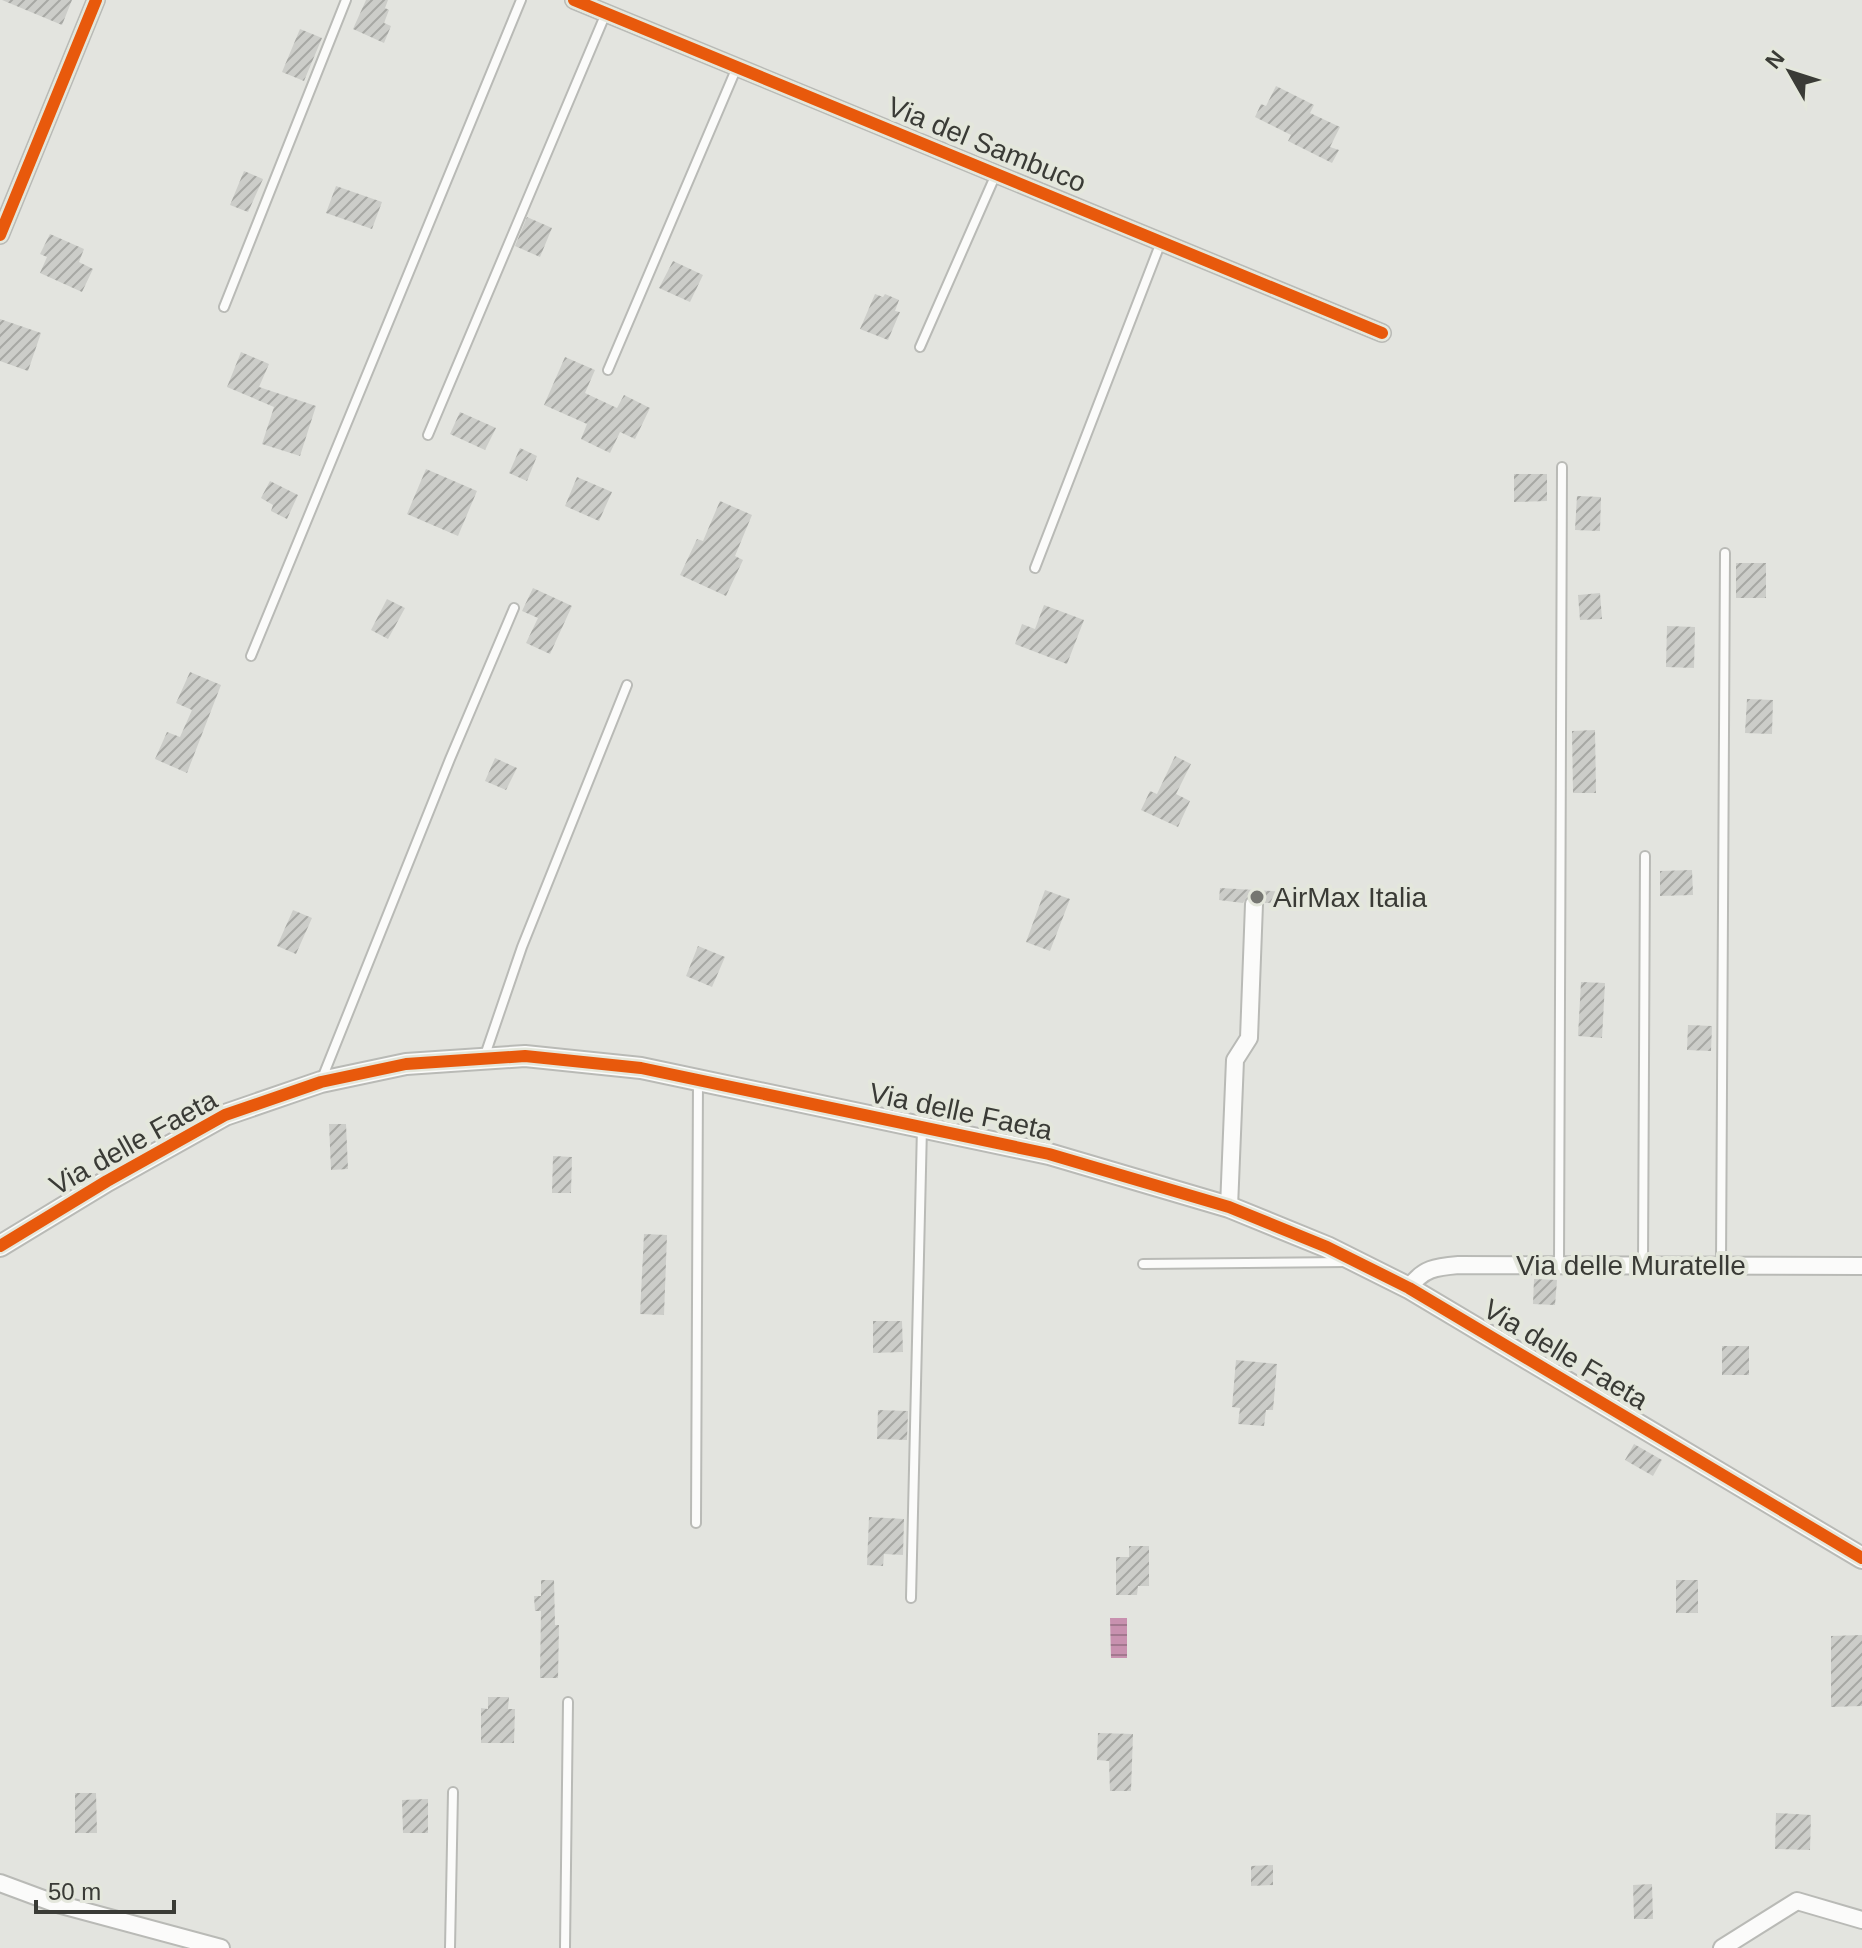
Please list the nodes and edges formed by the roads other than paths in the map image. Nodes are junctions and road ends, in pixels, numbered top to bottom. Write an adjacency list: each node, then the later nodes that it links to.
1 (96, 0): 8 (street)
2 (346, 0): 10 (lane)
3 (521, 0): 19 (lane)
4 (574, 0): 5 (street, Via del Sambuco)
5 (606, 13): 6 (street, Via del Sambuco); 14 (lane)
6 (737, 67): 7 (street, Via del Sambuco); 13 (lane)
7 (996, 174): 9 (street, Via del Sambuco); 12 (lane)
8 (0, 235)
9 (1161, 242): 11 (street, Via del Sambuco); 17 (lane)
10 (224, 307)
11 (1382, 333)
12 (920, 347)
13 (608, 370)
14 (428, 435)
15 (1562, 467): 33 (lane)
16 (1725, 553): 32 (lane)
17 (1035, 568)
18 (514, 608): 25 (lane)
19 (251, 656)
20 (627, 685): 23 (lane)
21 (1645, 856): 31 (lane)
22 (1254, 904): 27 (street)
23 (483, 1059): 24 (street, Via delle Faeta); 25 (street, Via delle Faeta)
24 (698, 1080): 26 (street, Via delle Faeta); 36 (lane)
25 (321, 1082): 28 (street, Via delle Faeta)
26 (922, 1127): 27 (street, Via delle Faeta); 38 (lane)
27 (1229, 1207): 29 (street, Via delle Faeta)
28 (0, 1246)
29 (1358, 1262): 30 (lane); 35 (street, Via delle Faeta)
30 (1143, 1264)
31 (1643, 1264): 32 (street, Via delle Muratelle); 33 (street, Via delle Muratelle)
32 (1721, 1265): 34 (street, Via delle Muratelle)
33 (1559, 1266): 35 (street, Via delle Muratelle)
34 (1862, 1266)
35 (1409, 1288): 37 (street, Via delle Faeta)
36 (696, 1523)
37 (1862, 1558)
38 (911, 1598)
39 (568, 1702): 45 (lane)
40 (453, 1792): 44 (lane)
41 (0, 1883): 43 (street)
42 (1862, 1920): 46 (street)
43 (221, 1948)
44 (450, 1948)
45 (565, 1948)
46 (1722, 1948)

